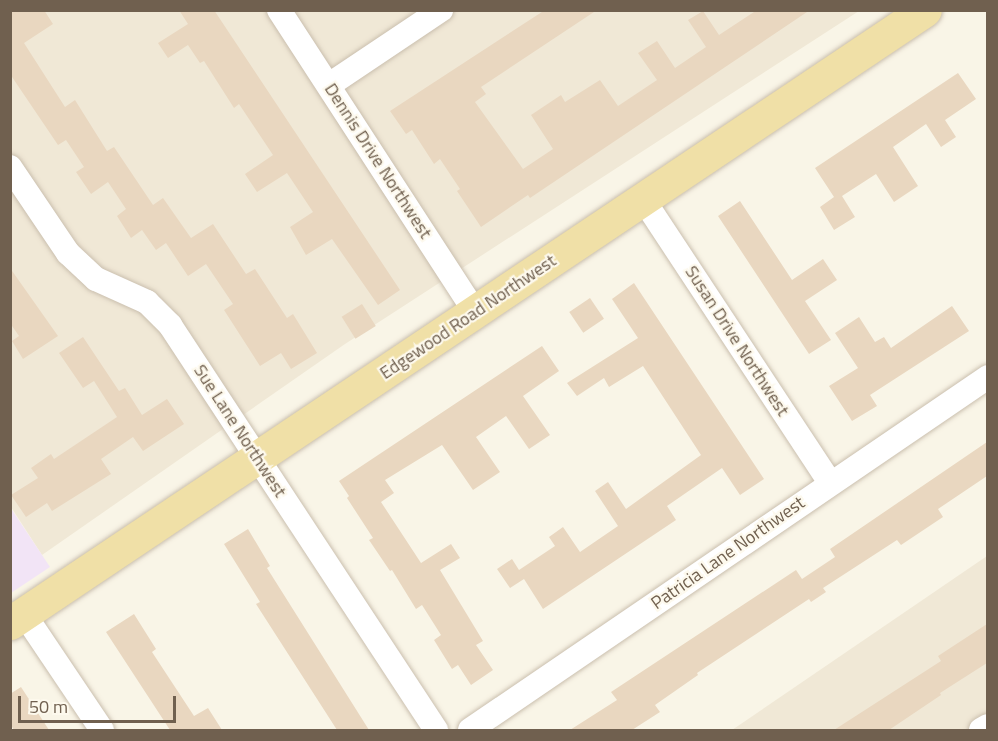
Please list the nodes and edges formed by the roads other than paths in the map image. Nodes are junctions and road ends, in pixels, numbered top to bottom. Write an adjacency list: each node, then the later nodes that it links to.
1 (279, 10): 4 (street, Dennis Drive Northwest)
2 (441, 10): 4 (street)
3 (925, 10): 6 (main road, Edgewood Road Northwest)
4 (329, 86): 7 (street, Dennis Drive Northwest)
5 (10, 167): 9 (street, Sue Lane Northwest)
6 (644, 199): 7 (main road, Edgewood Road Northwest); 10 (street, Susan Drive Northwest)
7 (476, 312): 9 (main road, Edgewood Road Northwest)
8 (987, 377): 10 (street, Patricia Lane Northwest)
9 (257, 458): 11 (main road, Edgewood Road Northwest); 14 (street, Sue Lane Northwest)
10 (830, 483): 15 (street, Patricia Lane Northwest)
11 (17, 618): 13 (street)
12 (987, 726): 16 (street)
13 (102, 730)
14 (436, 730)
15 (470, 730)
16 (981, 730)

